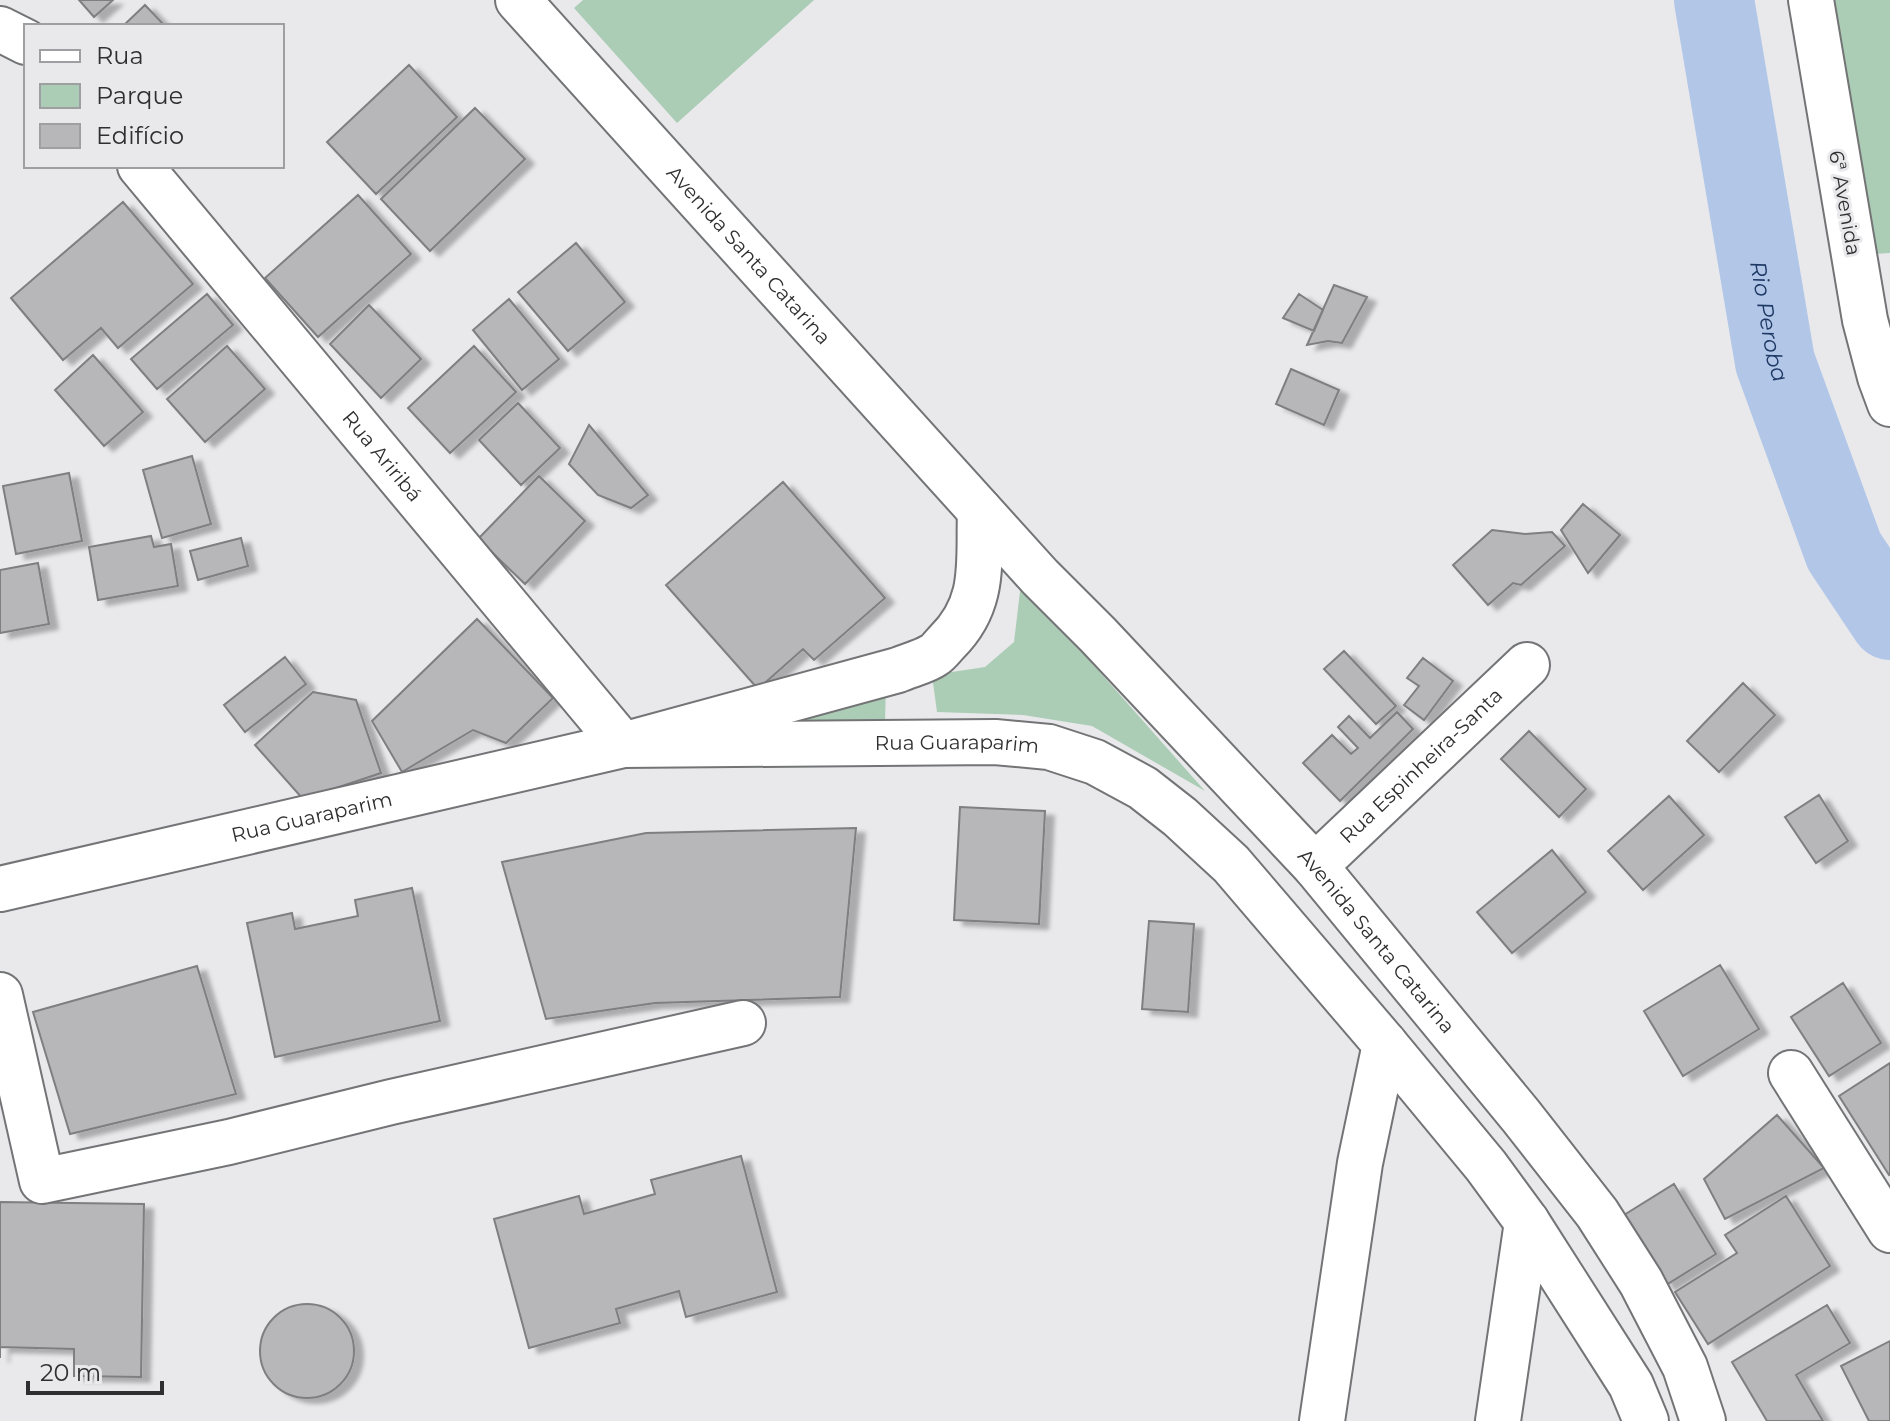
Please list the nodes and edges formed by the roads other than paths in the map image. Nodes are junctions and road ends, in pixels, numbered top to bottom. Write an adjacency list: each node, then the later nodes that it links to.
1 (518, 0): 8 (main road, Avenida Santa Catarina)
2 (1811, 0): 6 (main road, 6ª Avenida)
3 (0, 29): 4 (main road)
4 (24, 41)
5 (142, 168): 10 (main road, Rua Ariribá)
6 (1873, 264): 7 (main road, 6ª Avenida)
7 (1890, 404)
8 (980, 511): 10 (main road, Rua Guaraparim); 11 (main road, Avenida Santa Catarina)
9 (1527, 665): 11 (main road, Rua Espinheira-Santa)
10 (623, 745): 12 (main road, Rua Guaraparim); 15 (main road, Rua Guaraparim)
11 (1315, 866): 22 (main road, Avenida Santa Catarina)
12 (0, 889)
13 (0, 995): 14 (main road)
14 (743, 1023)
15 (1385, 1044): 17 (main road); 19 (main road)
16 (1791, 1073): 18 (main road)
17 (1527, 1222): 20 (main road); 21 (main road)
18 (1890, 1230)
19 (1322, 1421)
20 (1498, 1421)
21 (1646, 1421)
22 (1703, 1421)

